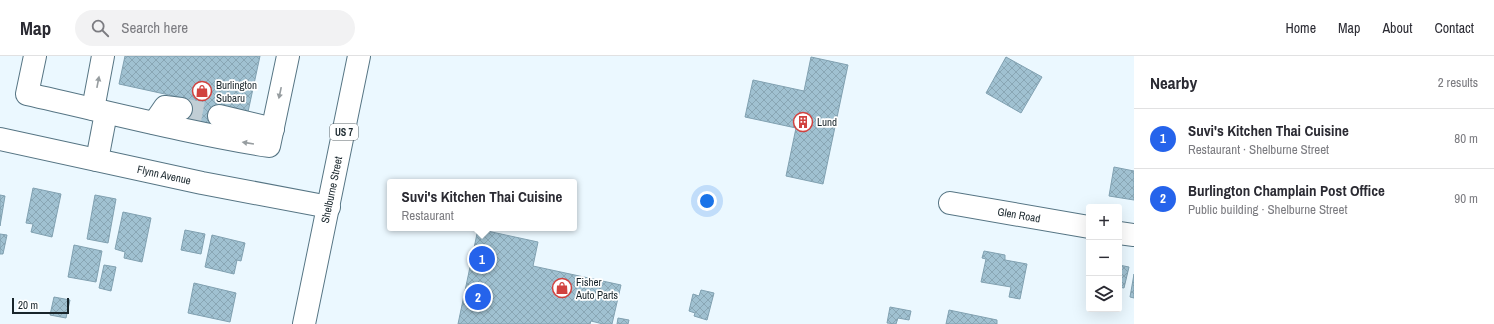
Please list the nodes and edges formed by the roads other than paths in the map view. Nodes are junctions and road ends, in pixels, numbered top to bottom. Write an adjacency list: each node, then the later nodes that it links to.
1 (35, 56): 6 (street)
2 (104, 56): 6 (street, one-way to 2)
3 (288, 56): 9 (street, one-way to 9)
4 (359, 56): 13 (street, Shelburne Street / US 7)
5 (181, 109): 8 (street)
6 (100, 111): 8 (street); 11 (street)
7 (219, 116): 9 (street)
8 (154, 123): 9 (street, one-way to 8)
9 (273, 129)
10 (0, 139): 11 (street, Flynn Avenue)
11 (97, 160): 13 (street, Flynn Avenue)
12 (950, 203): 14 (street, Glen Road)
13 (329, 207): 17 (street, Shelburne Street / US 7)
14 (1086, 227)
15 (1122, 234): 16 (street)
16 (1134, 236)
17 (304, 324)

